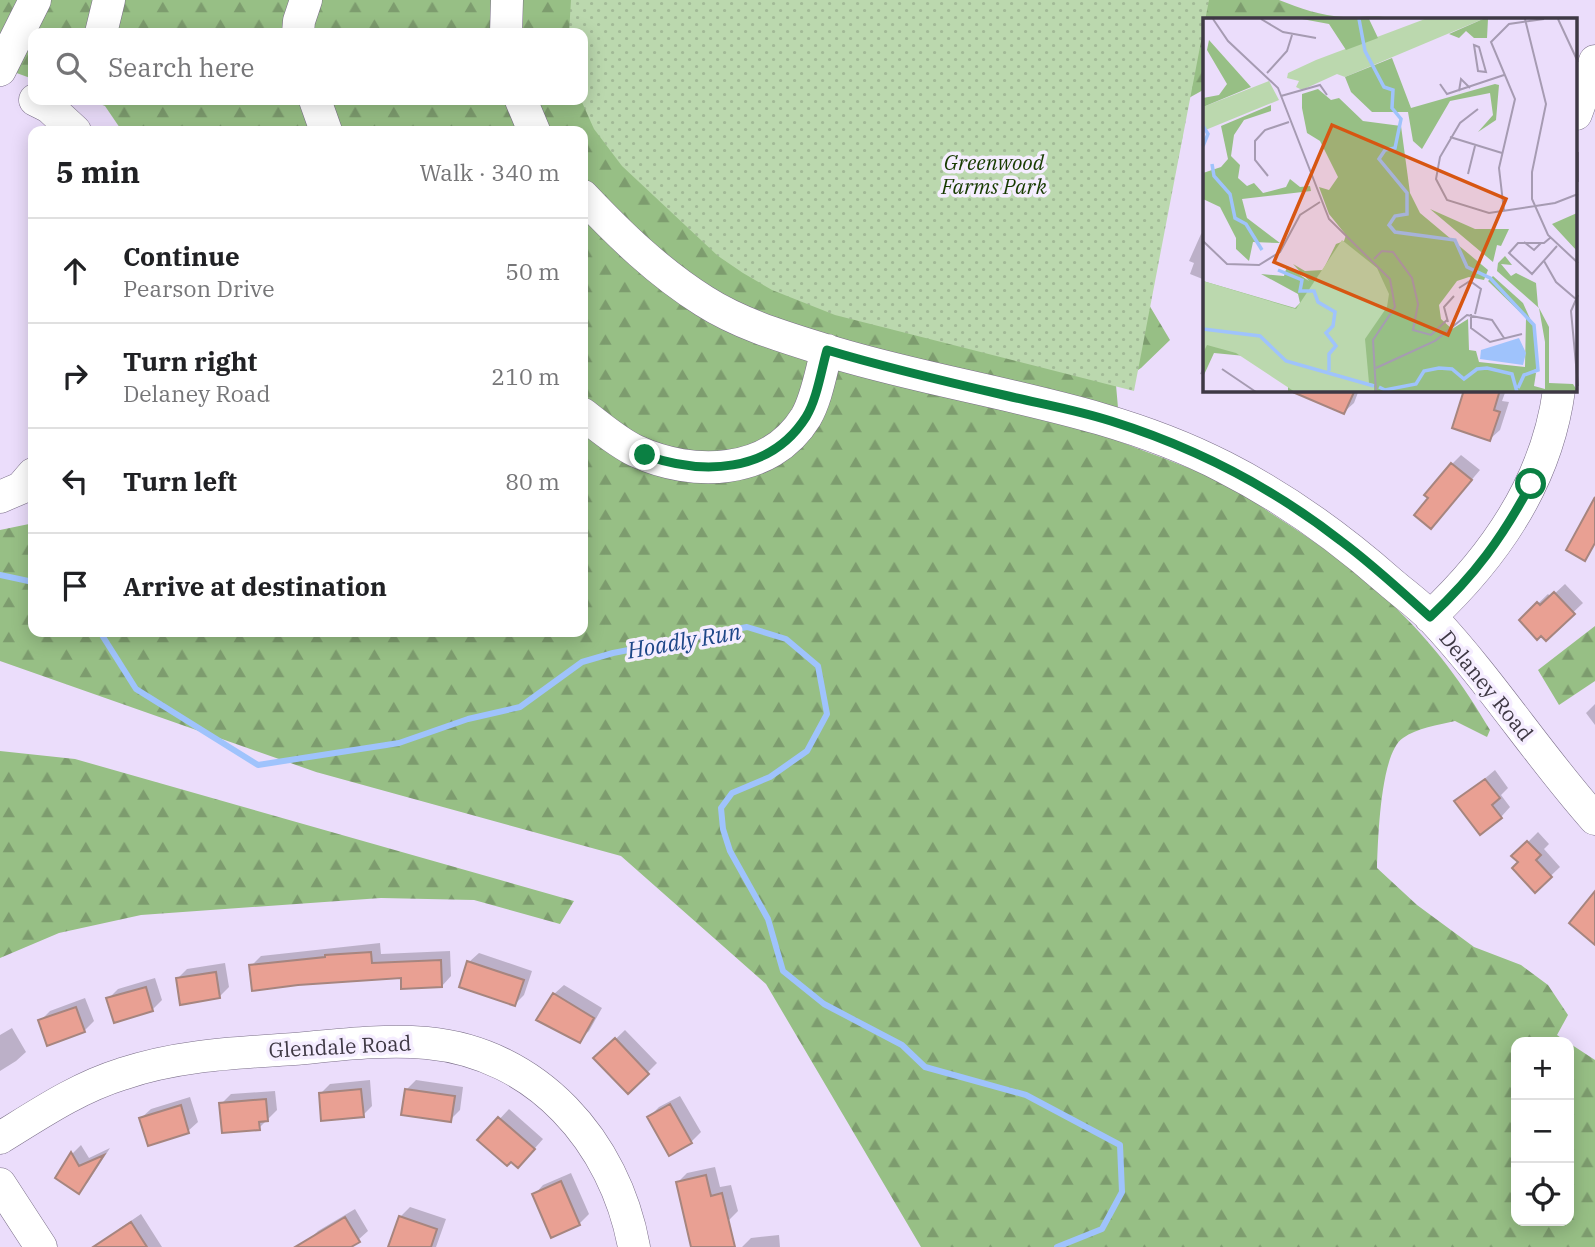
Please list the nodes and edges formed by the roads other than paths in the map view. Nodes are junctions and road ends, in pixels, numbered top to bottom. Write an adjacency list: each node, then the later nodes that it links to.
1 (35, 0): 9 (street)
2 (109, 0): 5 (street)
3 (306, 0): 6 (street)
4 (507, 0): 7 (street)
5 (102, 28)
6 (298, 28)
7 (506, 28)
8 (1595, 61): 15 (street)
9 (0, 70)
10 (0, 82): 11 (street)
11 (28, 96)
12 (47, 105): 16 (street)
13 (318, 105): 17 (street)
14 (523, 105): 18 (street)
15 (1578, 108)
16 (73, 117)
17 (324, 126)
18 (532, 126)
19 (588, 202): 20 (street, Delaney Road)
20 (827, 350): 22 (street); 25 (street, Delaney Road)
21 (1558, 392): 25 (street)
22 (588, 418)
23 (28, 480): 24 (street)
24 (0, 497)
25 (1430, 617): 26 (street, Delaney Road)
26 (1595, 819)
27 (0, 1138): 30 (street, Glendale Road)
28 (0, 1184): 29 (street)
29 (41, 1247)
30 (634, 1247)

